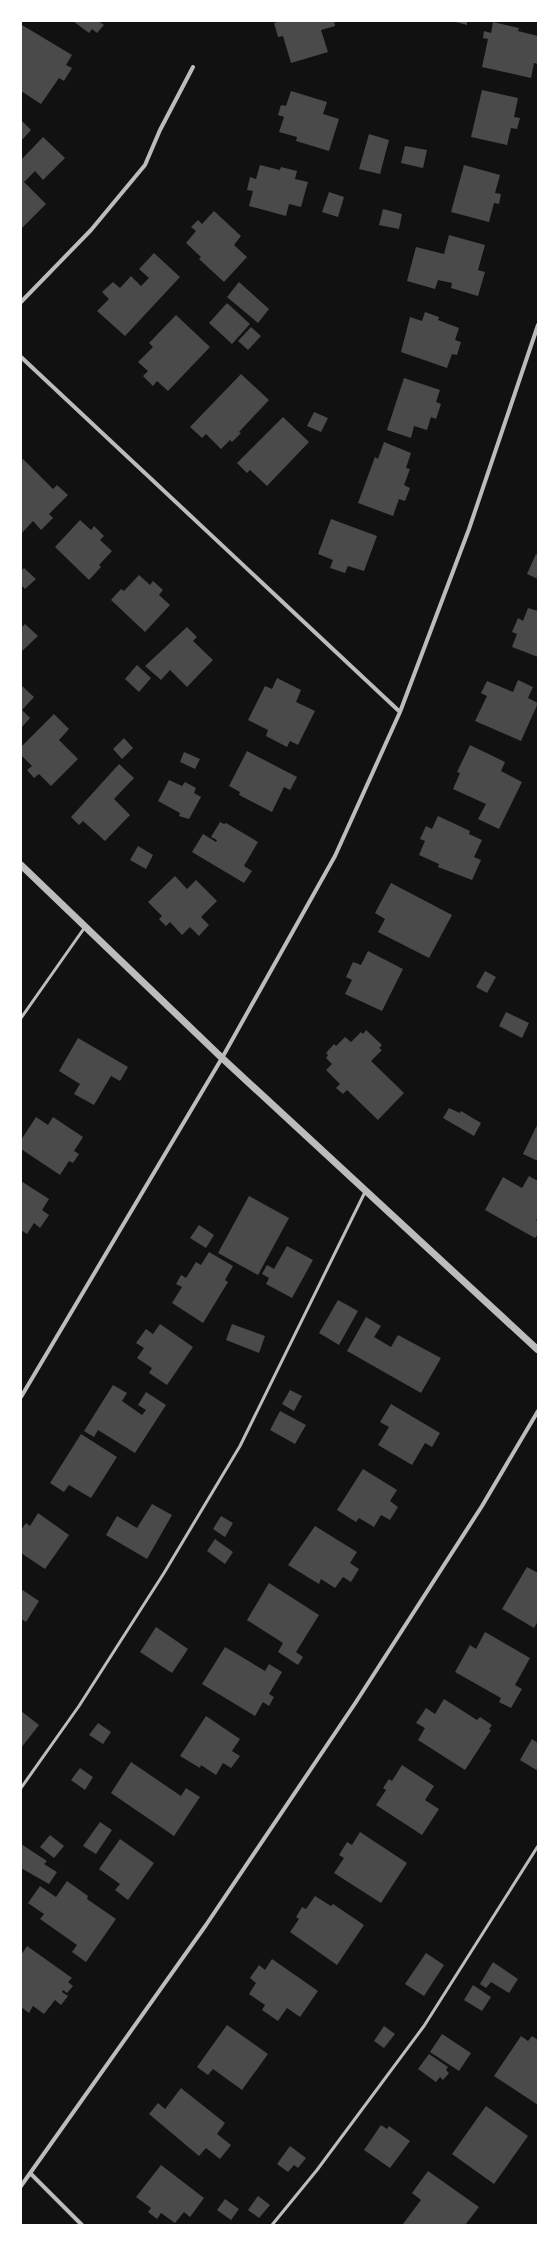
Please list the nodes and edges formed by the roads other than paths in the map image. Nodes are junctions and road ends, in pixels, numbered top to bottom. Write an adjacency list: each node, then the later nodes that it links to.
1 (193, 67): 2 (street)
2 (21, 302)
3 (538, 325): 5 (street)
4 (21, 357): 5 (street)
5 (400, 712): 9 (street)
6 (21, 865): 7 (street)
7 (86, 926): 8 (lane); 9 (street)
8 (21, 1018)
9 (222, 1058): 10 (street); 12 (street)
10 (366, 1190): 11 (street); 14 (lane)
11 (538, 1350)
12 (21, 1397)
13 (538, 1410): 16 (street)
14 (21, 1788)
15 (538, 1846): 19 (lane)
16 (31, 2174): 17 (street); 18 (street)
17 (21, 2186)
18 (82, 2225)
19 (272, 2225)

